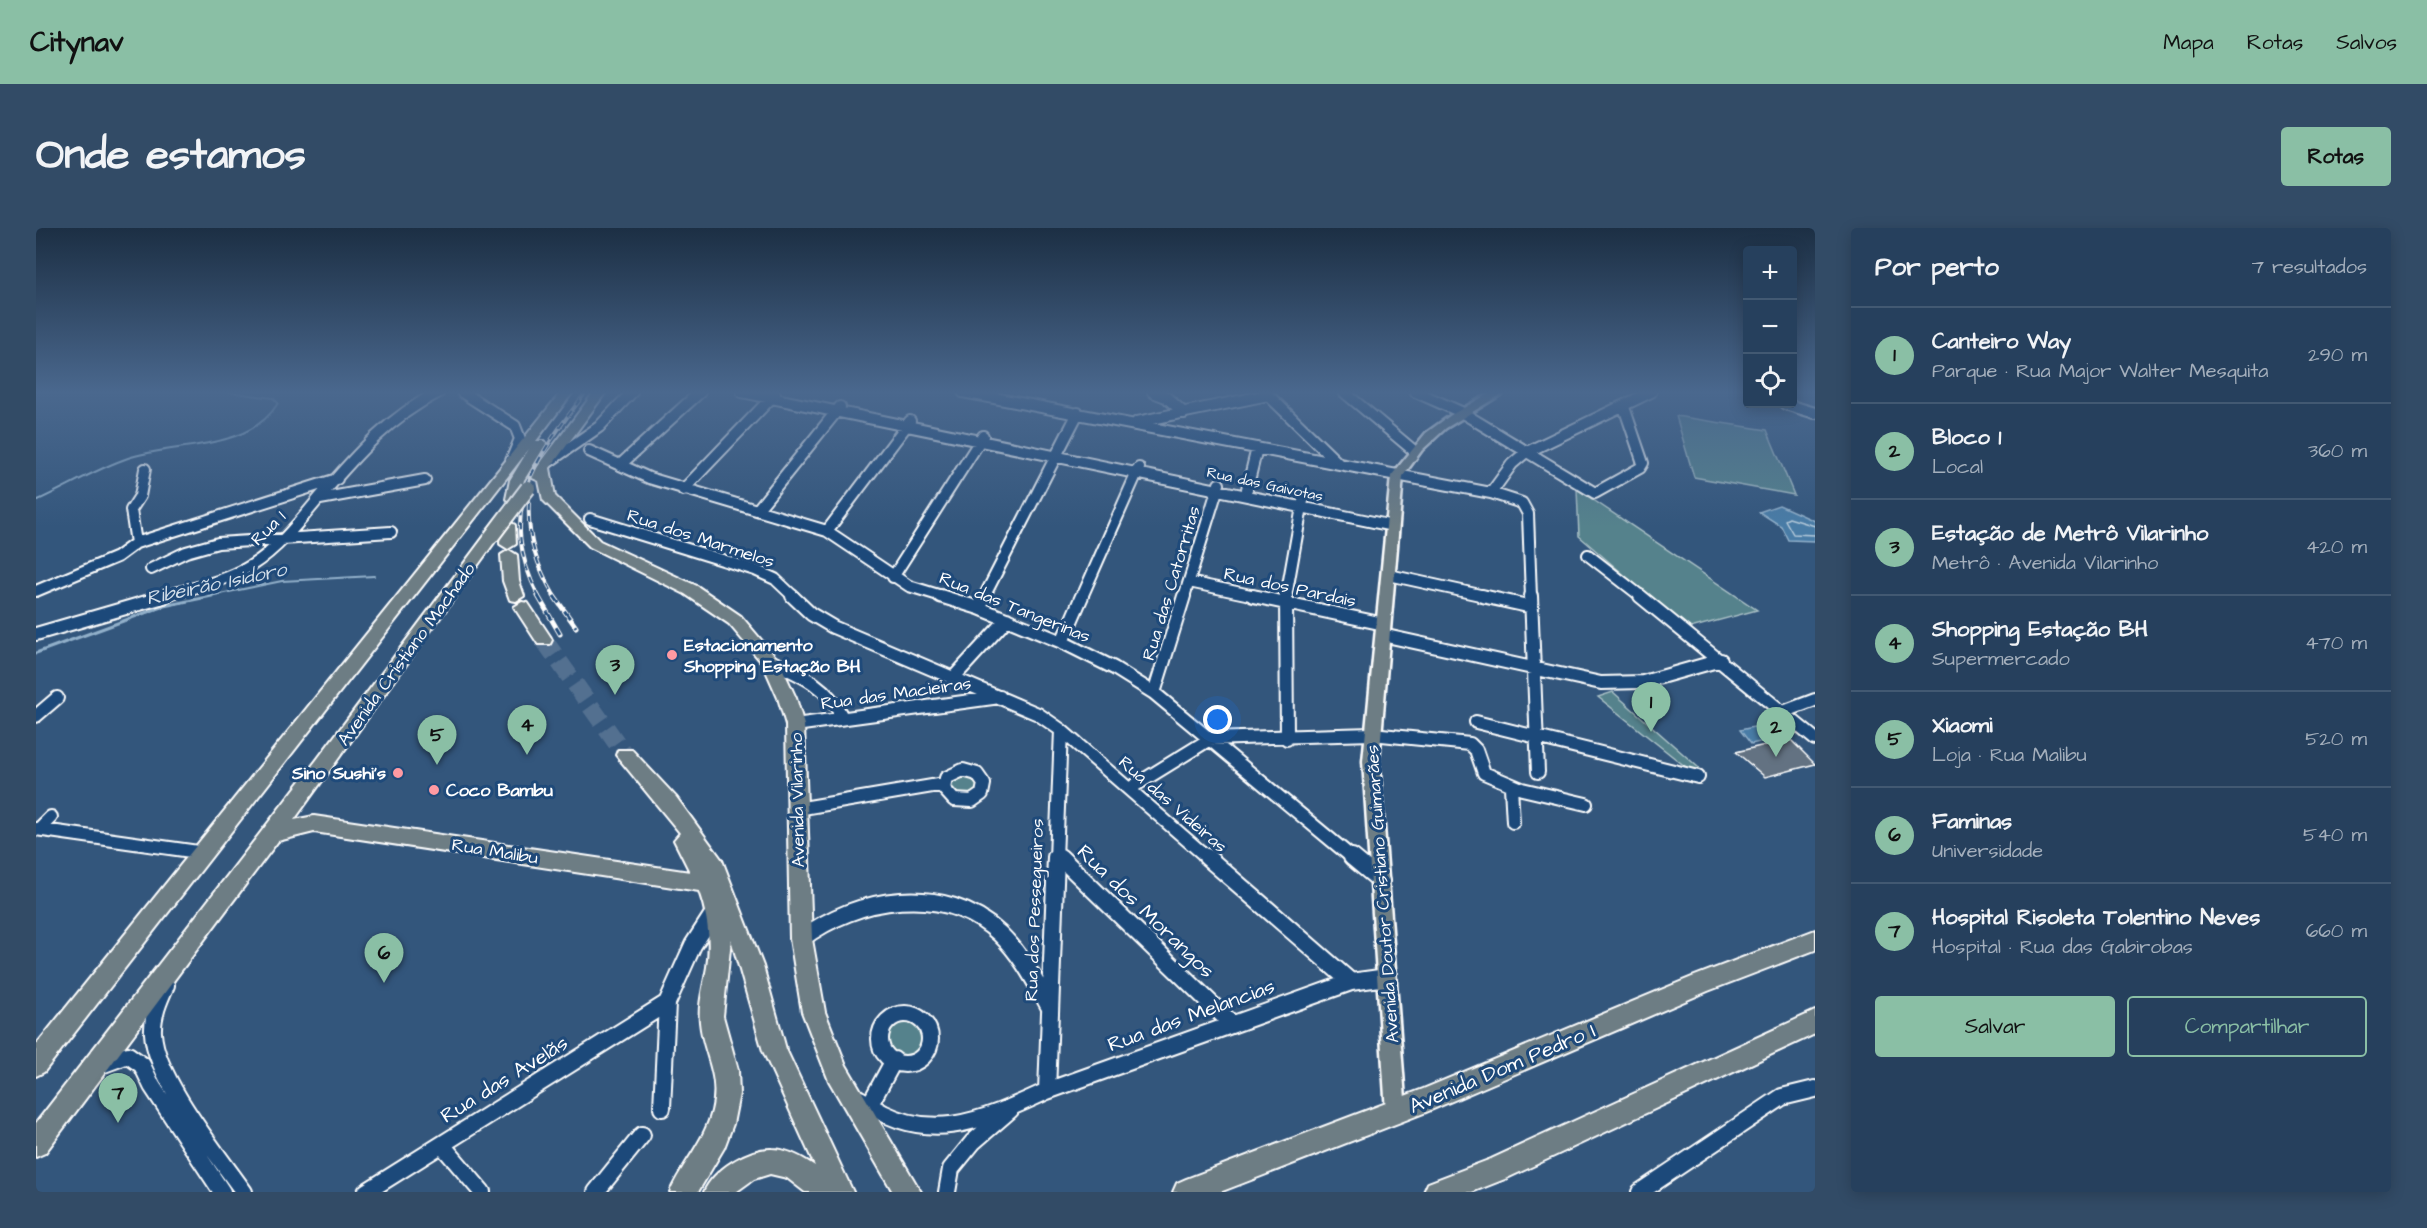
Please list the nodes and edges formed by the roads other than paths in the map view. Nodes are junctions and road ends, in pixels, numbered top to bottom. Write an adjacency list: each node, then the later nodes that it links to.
1 (374, 437): 33 (street, Rua 1)
2 (519, 437): 26 (street)
3 (531, 437): 26 (highway, Avenida Cristiano Machado)
4 (544, 437): 40 (highway)
5 (567, 437): 27 (highway, Avenida Cristiano Machado)
6 (585, 437): 27 (street)
7 (651, 437): 28 (street)
8 (732, 437): 37 (street)
9 (816, 437): 42 (street)
10 (898, 437): 46 (street)
11 (976, 437): 20 (street, Rua das Gaivotas)
12 (1066, 437): 25 (street)
13 (1200, 437): 21 (street)
14 (1312, 437): 29 (street)
15 (1398, 437): 22 (street)
16 (1427, 437): 22 (main road, Avenida Doutor Cristiano Guimarães)
17 (1500, 437): 24 (street)
18 (1559, 437): 24 (street)
19 (1634, 437): 24 (street)
20 (981, 438): 25 (street, Rua das Gaivotas); 53 (street)
21 (1257, 448): 29 (street); 36 (street)
22 (1413, 450): 32 (main road, Avenida Doutor Cristiano Guimarães)
23 (589, 451): 28 (street, Rua das Tangerinas)
24 (1525, 453): 38 (street)
25 (1057, 454): 31 (street, Rua das Gaivotas); 58 (street)
26 (509, 465): 95 (highway, Avenida Cristiano Machado)
27 (547, 465): 65 (highway, Avenida Vilarinho); 94 (highway, Avenida Cristiano Machado, bridge)
28 (620, 465): 37 (street, Rua das Tangerinas)
29 (1340, 465): 32 (street)
30 (146, 469): 49 (street)
31 (1138, 470): 35 (street, Rua das Gaivotas); 63 (street)
32 (1397, 476): 38 (street); 44 (main road, Avenida Doutor Cristiano Guimarães)
33 (338, 479): 39 (street, Rua 1); 49 (street)
34 (424, 480): 39 (street)
35 (1219, 487): 36 (street, Rua das Gaivotas); 41 (street, Rua das Gaivotas); 54 (street, Rua das Catorritas)
36 (1247, 489): 41 (street, Rua das Gaivotas)
37 (683, 490): 42 (street, Rua das Tangerinas)
38 (1491, 493): 57 (street)
39 (320, 498): 48 (street, Rua 1)
40 (513, 499)
41 (1303, 504): 44 (street, Rua das Gaivotas); 56 (street)
42 (758, 509): 46 (street, Rua das Tangerinas)
43 (590, 519): 67 (street, Rua dos Marmelos)
44 (1394, 522): 52 (main road, Avenida Doutor Cristiano Guimarães)
45 (508, 525): 62 (highway)
46 (827, 531): 53 (street, Rua das Tangerinas)
47 (391, 532): 48 (street)
48 (283, 538): 51 (street); 61 (street, Rua 1)
49 (136, 543): 55 (street)
50 (1588, 555): 64 (street)
51 (151, 569)
52 (1389, 575): 57 (street); 60 (main road, Avenida Doutor Cristiano Guimarães)
53 (893, 577): 58 (street, Rua das Tangerinas)
54 (1189, 582): 56 (street, Rua dos Pardais); 68 (street, Rua das Catorritas)
55 (36, 591)
56 (1285, 602): 60 (street, Rua dos Pardais); 81 (street)
57 (1532, 607): 66 (street)
58 (979, 608): 59 (street, Rua das Tangerinas)
59 (1007, 620): 63 (street, Rua das Tangerinas); 67 (street)
60 (1383, 630): 66 (street, Rua dos Pardais); 78 (main road, Avenida Doutor Cristiano Guimarães)
61 (36, 634)
62 (544, 640)
63 (1062, 642): 68 (street, Rua das Tangerinas)
64 (1721, 660): 66 (street, Rua dos Pardais); 72 (street)
65 (770, 661): 74 (street); 76 (highway, Avenida Vilarinho)
66 (1535, 669): 79 (street)
67 (956, 676): 69 (street, Rua das Videiras)
68 (1154, 693): 80 (street, Rua das Tangerinas)
69 (1002, 697): 74 (street, Rua das Macieiras); 77 (street, Rua das Videiras)
70 (57, 698): 73 (street)
71 (1815, 700): 72 (street)
72 (1783, 712): 82 (street)
73 (36, 716)
74 (842, 717): 76 (street, Rua das Macieiras)
75 (1476, 722): 79 (street)
76 (795, 725): 90 (highway, Avenida Vilarinho)
77 (1061, 730): 88 (street, Rua das Videiras); 96 (street, Rua dos Pessegueiros)
78 (1372, 734): 81 (street); 87 (street); 97 (main road, Avenida Doutor Cristiano Guimarães)
79 (1537, 738): 84 (street); 85 (street)
80 (1210, 739): 81 (street); 88 (street); 97 (street, Rua das Tangerinas)
81 (1287, 739)
82 (1815, 739)
83 (625, 755): 98 (highway)
84 (1538, 772)
85 (1698, 777)
86 (944, 784): 90 (street)
87 (1511, 787): 89 (street); 92 (street)
88 (1129, 789): 104 (street, Rua das Videiras)
89 (1586, 804)
90 (797, 809): 100 (highway, Avenida Vilarinho)
91 (51, 817): 93 (street)
92 (1513, 822)
93 (38, 829): 95 (street)
94 (268, 836): 98 (highway, Rua Malibu); 102 (highway, Avenida Cristiano Machado)
95 (205, 853): 110 (highway, Avenida Cristiano Machado)
96 (1056, 853): 106 (street, Rua dos Pessegueiros); 108 (street, Rua dos Morangos)
97 (1382, 881): 103 (main road, Avenida Doutor Cristiano Guimarães)
98 (716, 885): 99 (highway); 130 (highway)
99 (715, 911): 105 (street); 127 (highway)
100 (806, 927): 106 (street); 112 (highway, Avenida Vilarinho)
101 (1815, 940): 115 (highway, Avenida Dom Pedro I)
102 (184, 946): 111 (highway, Avenida Cristiano Machado); 123 (street)
103 (1387, 977): 104 (street, Rua das Melancias); 115 (main road, Avenida Doutor Cristiano Guimarães)
104 (1351, 982): 108 (street, Rua das Melancias)
105 (667, 1003): 118 (street); 121 (street, Rua das Avelãs)
106 (1049, 1006): 114 (street, Rua dos Pessegueiros)
107 (1815, 1022): 134 (highway)
108 (1232, 1024): 114 (street, Rua das Melancias)
109 (894, 1060): 116 (street)
110 (36, 1064)
111 (90, 1071): 120 (highway, Avenida Cristiano Machado); 122 (street)
112 (841, 1083): 116 (street, Rua das Melancias); 131 (highway, Avenida Vilarinho)
113 (1815, 1089): 135 (street)
114 (1047, 1091): 117 (street, Rua das Melancias)
115 (1403, 1102): 133 (highway, Avenida Dom Pedro I)
116 (869, 1106): 117 (street, Rua das Melancias)
117 (1014, 1107): 132 (street, Rua das Melancias)
118 (662, 1108)
119 (642, 1135): 126 (street)
120 (36, 1144)
121 (442, 1145): 124 (street, Rua das Avelãs); 125 (street)
122 (222, 1192)
123 (244, 1192)
124 (366, 1192)
125 (482, 1192)
126 (596, 1192)
127 (682, 1192)
128 (717, 1192): 129 (highway)
129 (824, 1192)
130 (840, 1192)
131 (908, 1192)
132 (947, 1192)
133 (1186, 1192)
134 (1437, 1192)
135 (1640, 1192)

